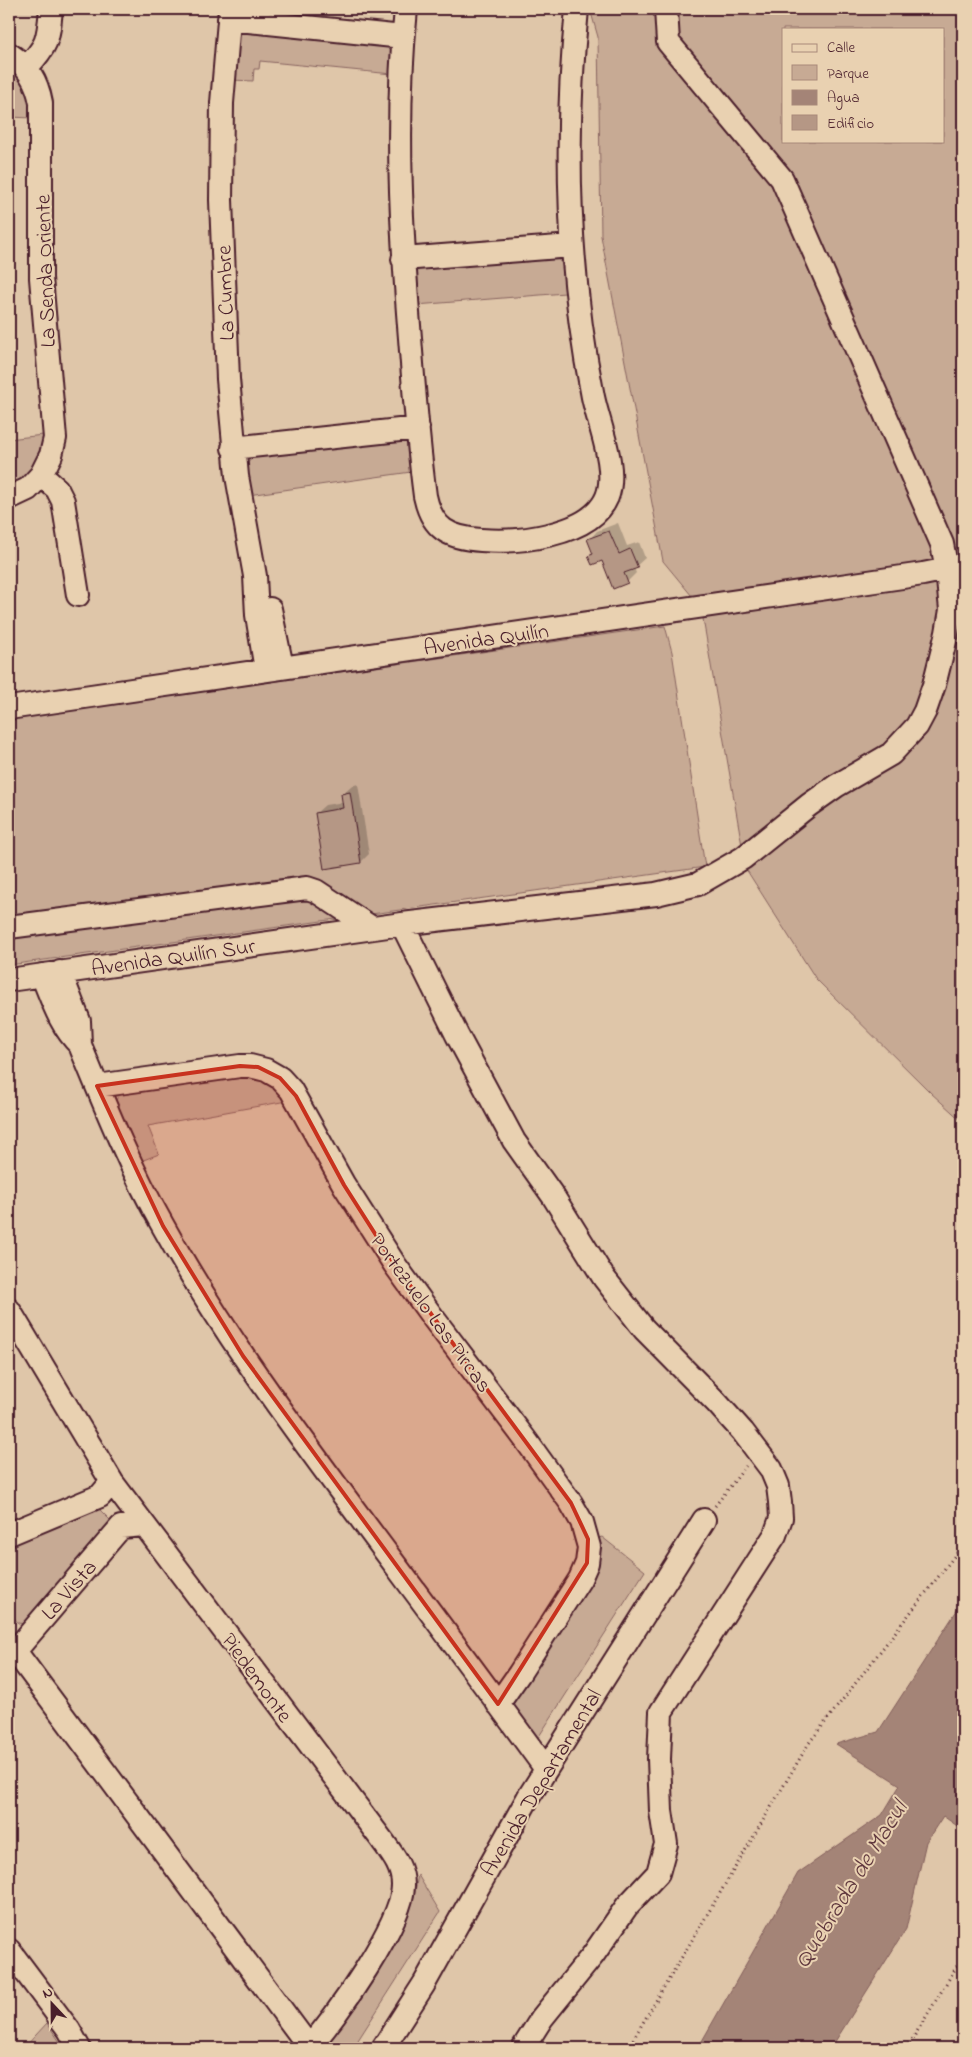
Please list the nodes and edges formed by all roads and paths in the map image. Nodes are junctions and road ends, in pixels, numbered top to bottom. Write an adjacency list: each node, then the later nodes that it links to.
1 (51, 9): 8 (street)
2 (406, 9): 6 (street)
3 (577, 9): 9 (street)
4 (666, 9): 15 (street, Avenida Quilín Sur)
5 (229, 14): 6 (street); 12 (street, La Cumbre)
6 (403, 37): 10 (street)
7 (9, 54): 8 (street)
8 (26, 68): 13 (street, La Senda Oriente)
9 (572, 246): 10 (street); 11 (street)
10 (404, 259): 11 (street)
11 (418, 428): 12 (street)
12 (233, 448): 18 (street, La Cumbre)
13 (42, 475): 14 (street); 16 (street)
14 (9, 498)
15 (955, 568): 17 (street, Avenida Quilín Sur); 18 (street, Avenida Quilín)
16 (78, 595)
17 (955, 634): 20 (street, Avenida Quilín Sur)
18 (274, 669): 19 (street, Avenida Quilín)
19 (9, 708)
20 (402, 924): 22 (street, Avenida Quilín Sur); 27 (street)
21 (9, 927): 22 (street)
22 (372, 928): 23 (street, Avenida Quilín Sur)
23 (51, 974): 24 (street, Avenida Quilín Sur); 25 (street)
24 (9, 980)
25 (97, 1086): 35 (street); 35 (street, Portezuelo Las Pircas)
26 (9, 1310): 28 (street, Piedemonte)
27 (757, 1451): 29 (path); 42 (street)
28 (106, 1489): 30 (street, Piedemonte); 31 (street); 32 (street)
29 (704, 1520): 36 (street, Avenida Departamental)
30 (144, 1525): 31 (street); 39 (street, Piedemonte)
31 (121, 1527): 34 (street, La Vista)
32 (9, 1534)
33 (963, 1545): 43 (path)
34 (11, 1642): 39 (street, Piedemonte)
35 (498, 1704): 36 (street)
36 (546, 1769): 41 (street, Avenida Departamental)
37 (9, 1950): 40 (street)
38 (963, 1956): 44 (path)
39 (310, 2047)
40 (79, 2048)
41 (383, 2048)
42 (523, 2048)
43 (628, 2048)
44 (907, 2048)

